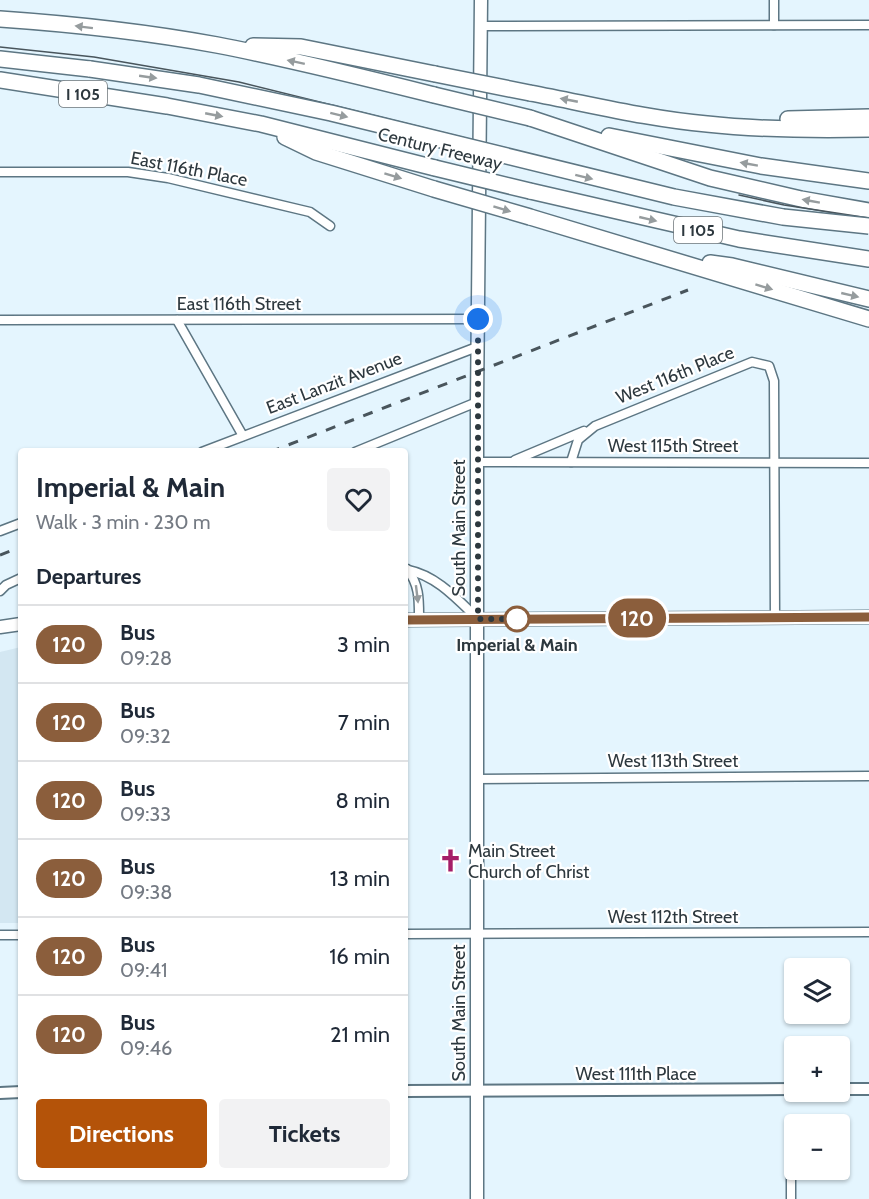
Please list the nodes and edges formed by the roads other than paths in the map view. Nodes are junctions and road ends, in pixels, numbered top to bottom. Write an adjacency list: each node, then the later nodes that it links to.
1 (481, 0): 6 (main road, South Main Street)
2 (774, 0): 4 (street)
3 (0, 19): 7 (highway, one-way to 3)
4 (774, 25): 5 (street); 6 (street)
5 (869, 25)
6 (481, 26): 23 (main road, South Main Street)
7 (214, 45): 10 (highway, one-way to 7, bridge); 12 (highway, one-way to 7, bridge)
8 (0, 59): 19 (highway, one-way to 19, bridge)
9 (0, 80): 13 (highway, Century Freeway / I 105, one-way to 13)
10 (608, 108): 11 (highway); 14 (highway)
11 (869, 117)
12 (530, 118): 16 (highway, one-way to 12); 17 (highway, one-way to 12)
13 (261, 124): 20 (highway, one-way to 20, bridge); 21 (highway, Century Freeway / I 105, one-way to 21, bridge)
14 (869, 129)
15 (0, 172): 18 (street, East 116th Place)
16 (869, 182)
17 (869, 211)
18 (330, 226)
19 (869, 226)
20 (668, 258): 22 (highway, one-way to 22); 24 (highway, one-way to 24)
21 (869, 259)
22 (869, 299)
23 (478, 319): 26 (street, East 116th Street); 27 (main road, South Main Street)
24 (869, 319)
25 (0, 320): 26 (street, East 116th Street)
26 (177, 320): 30 (street)
27 (477, 347): 28 (main road, South Main Street); 30 (street, East Lanzit Avenue)
28 (477, 402): 32 (street); 33 (main road, South Main Street)
29 (595, 426): 34 (street, West 116th Place); 35 (street, West 116th Place); 36 (street, West 116th Place)
30 (243, 436): 31 (street, East Lanzit Avenue)
31 (212, 448)
32 (365, 448)
33 (477, 462): 34 (street, West 115th Street); 46 (main road, South Main Street)
34 (510, 462): 35 (street, West 115th Street)
35 (571, 462): 36 (street, West 115th Street)
36 (774, 462): 37 (street, West 115th Street); 45 (street)
37 (869, 463)
38 (18, 524): 39 (street)
39 (0, 531)
40 (408, 569): 46 (street)
41 (408, 570): 48 (street, one-way to 48)
42 (18, 579): 43 (street)
43 (0, 591)
44 (869, 617): 45 (main road)
45 (775, 618): 46 (main road)
46 (478, 619): 48 (main road); 52 (main road, South Main Street)
47 (408, 620): 48 (main road)
48 (419, 620)
49 (18, 624): 50 (main road)
50 (0, 627)
51 (869, 776): 52 (street, West 113th Street)
52 (477, 779): 55 (main road, South Main Street)
53 (869, 932): 55 (street, West 112th Street)
54 (408, 934): 55 (street, West 112th Street)
55 (477, 934): 63 (main road, South Main Street)
56 (0, 935): 57 (street)
57 (18, 935)
58 (784, 1089): 63 (street, West 111th Place)
59 (850, 1089): 60 (street)
60 (869, 1089)
61 (408, 1091): 63 (street, West 111th Place)
62 (18, 1092): 64 (street)
63 (477, 1092): 66 (main road, South Main Street)
64 (0, 1093)
65 (791, 1180): 67 (street)
66 (477, 1199)
67 (791, 1199)

